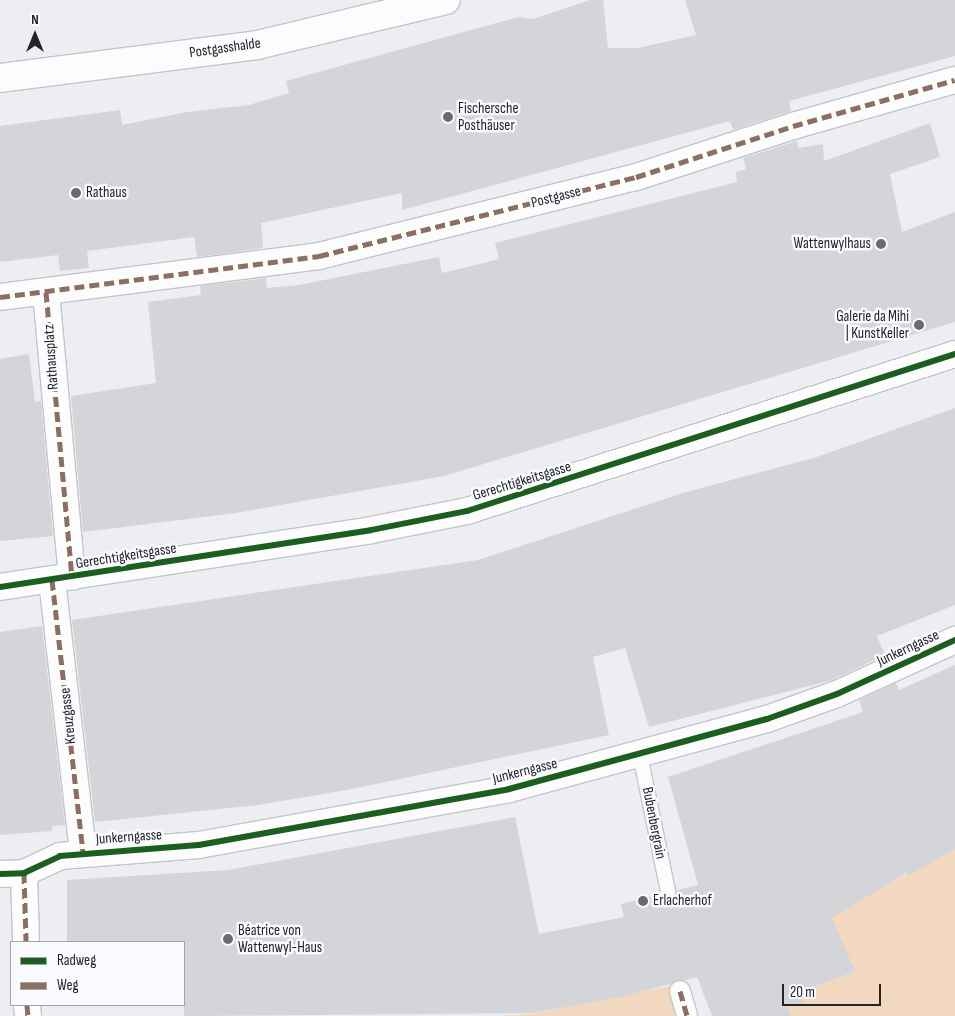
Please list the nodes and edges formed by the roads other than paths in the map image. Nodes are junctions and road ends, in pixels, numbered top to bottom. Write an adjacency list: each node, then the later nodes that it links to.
1 (446, 0): 2 (street, Postgasshalde)
2 (0, 78)
3 (955, 80): 4 (street, Postgasse)
4 (46, 292): 5 (street); 7 (street, Rathausplatz)
5 (0, 297)
6 (955, 354): 8 (street, Gerechtigkeitsgasse)
7 (56, 423): 8 (street, Kreuzgasse)
8 (62, 578): 9 (street, Gerechtigkeitsgasse); 12 (street, Kreuzgasse)
9 (0, 587)
10 (955, 640): 11 (street, Junkerngasse)
11 (640, 755): 12 (street, Junkerngasse); 14 (lane, Bubenbergrain)
12 (83, 853): 13 (street, Junkerngasse)
13 (12, 873): 15 (street)
14 (668, 892)
15 (26, 941)
16 (680, 991): 17 (street)
17 (687, 1016)

